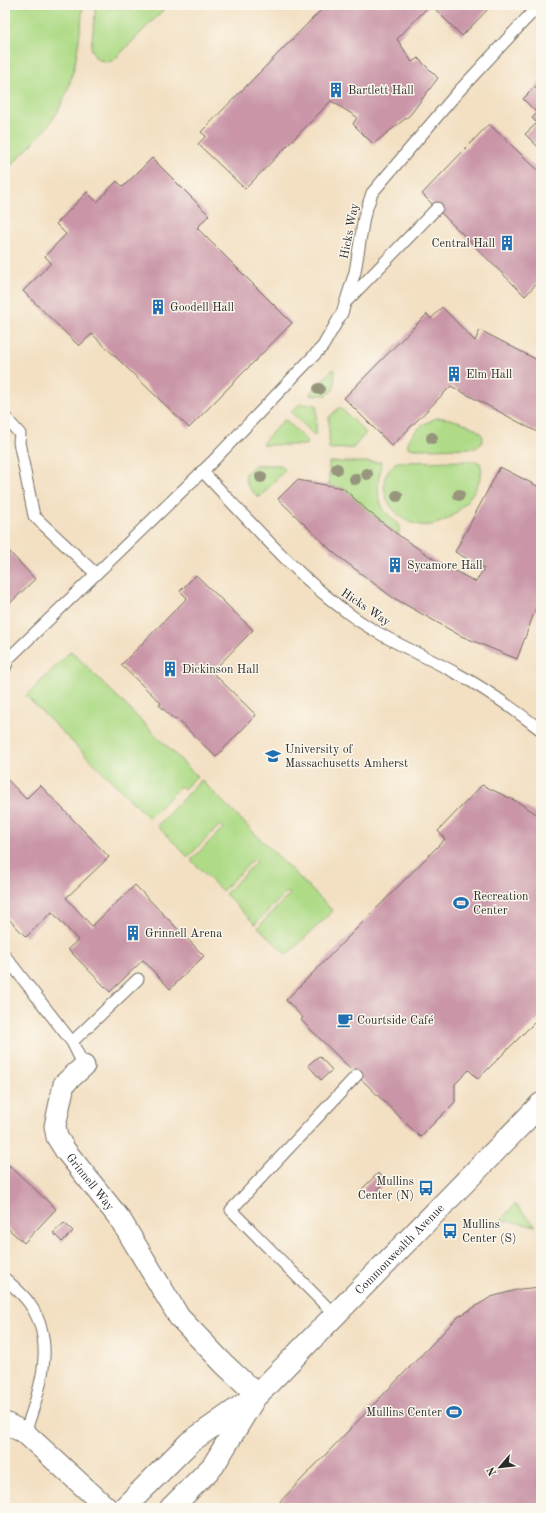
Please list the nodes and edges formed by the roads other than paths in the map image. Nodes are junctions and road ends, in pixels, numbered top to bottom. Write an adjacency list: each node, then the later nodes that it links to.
1 (539, 5): 3 (lane, Hicks Way)
2 (437, 208): 3 (lane)
3 (345, 304): 5 (lane, Hicks Way)
4 (5, 417): 6 (lane)
5 (202, 472): 6 (lane, Hicks Way); 8 (lane, Hicks Way)
6 (95, 573): 7 (lane, Hicks Way)
7 (5, 668)
8 (541, 730)
9 (5, 956): 11 (lane, Grinnell Way)
10 (138, 979): 11 (lane)
11 (72, 1042): 12 (lane, Grinnell Way)
12 (84, 1066): 17 (street, Grinnell Way)
13 (357, 1074): 16 (lane)
14 (541, 1104): 16 (main road, Commonwealth Avenue)
15 (5, 1279): 19 (lane)
16 (334, 1314): 17 (main road, Commonwealth Avenue)
17 (257, 1395): 21 (main road, Commonwealth Avenue); 22 (main road, Commonwealth Avenue)
18 (5, 1423): 19 (street)
19 (25, 1433): 20 (street)
20 (107, 1508)
21 (124, 1508)
22 (171, 1508)

